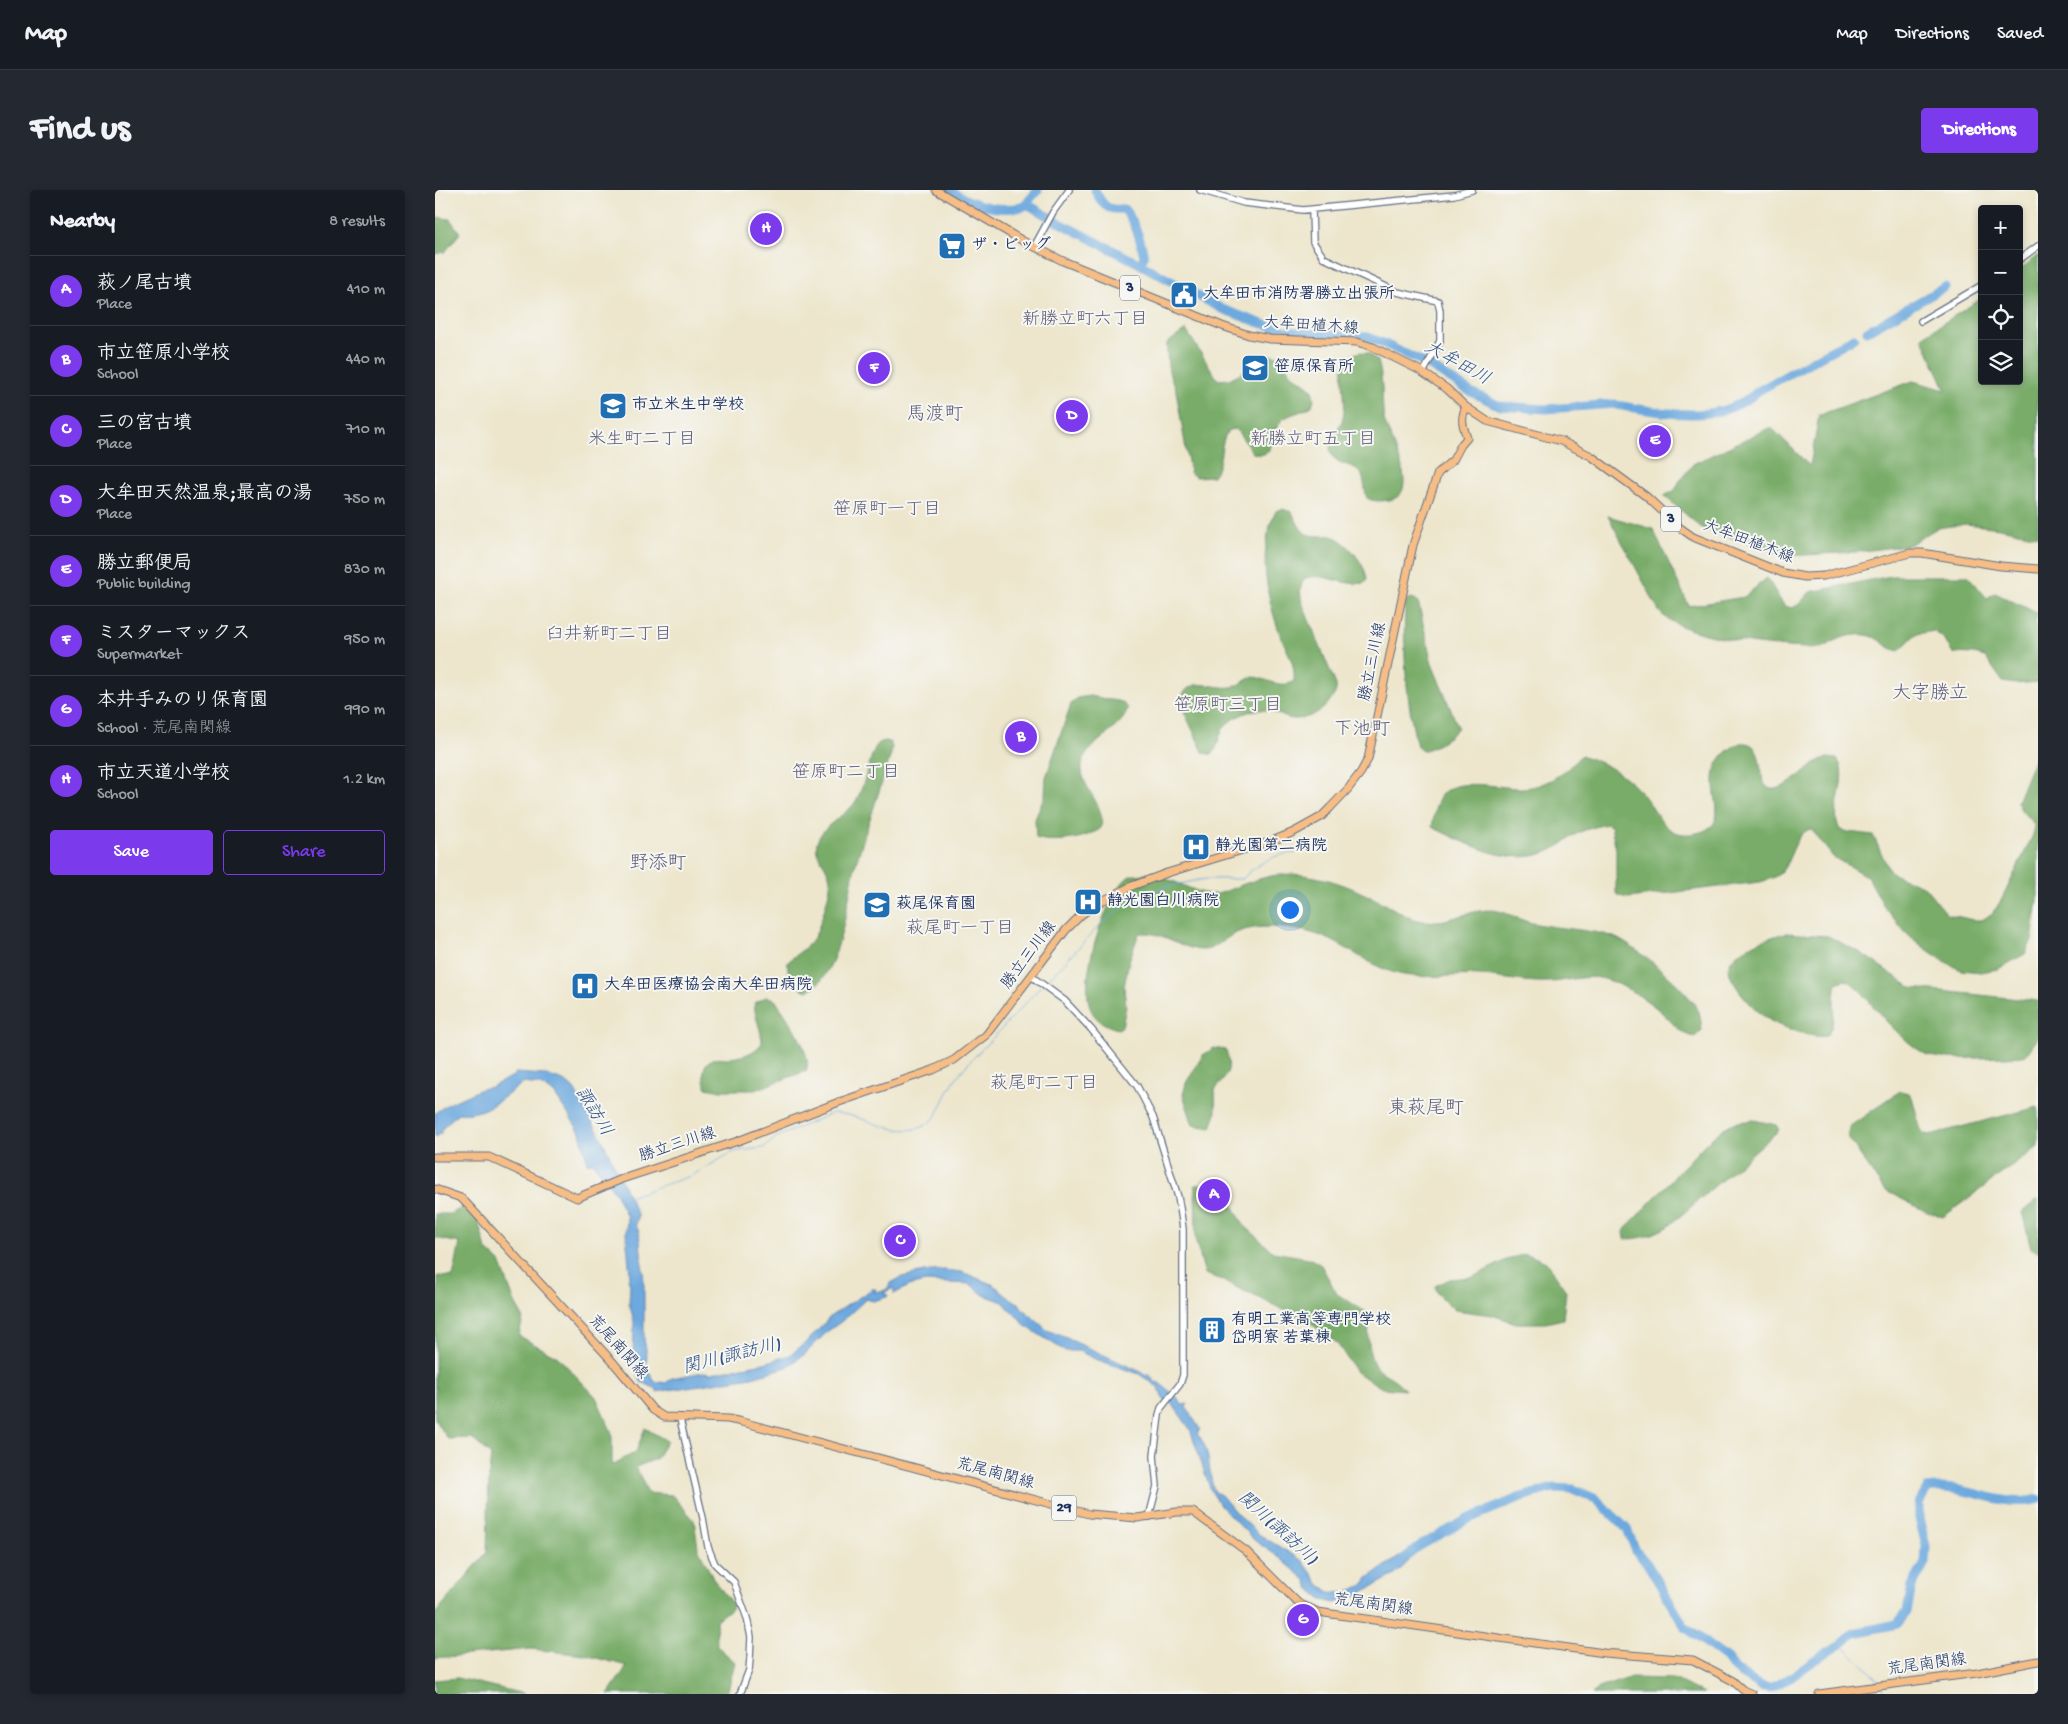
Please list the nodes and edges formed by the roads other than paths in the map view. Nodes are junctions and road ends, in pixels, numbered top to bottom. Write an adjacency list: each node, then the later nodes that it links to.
1 (936, 190): 7 (main road, 大牟田植木線 / 3)
2 (1069, 190): 7 (street)
3 (1200, 190): 5 (street)
4 (1472, 190): 5 (street)
5 (1312, 210): 11 (street)
6 (2038, 246): 8 (street)
7 (1034, 247): 11 (main road, 大牟田植木線 / 3)
8 (2023, 257)
9 (1978, 287): 10 (street)
10 (1921, 321)
11 (1425, 368): 12 (main road, 大牟田植木線 / 3)
12 (1466, 407): 13 (main road, 大牟田植木線 / 3); 14 (main road, 勝立三川線)
13 (2038, 569)
14 (1031, 976): 15 (main road, 勝立三川線); 18 (street)
15 (435, 1157)
16 (435, 1189): 17 (main road, 荒尾南関線 / 29)
17 (680, 1419): 18 (main road, 荒尾南関線 / 29); 20 (street)
18 (1149, 1517): 21 (main road, 荒尾南関線 / 29)
19 (2038, 1661): 22 (main road, 荒尾南関線)
20 (740, 1694)
21 (1752, 1694)
22 (1819, 1694)

